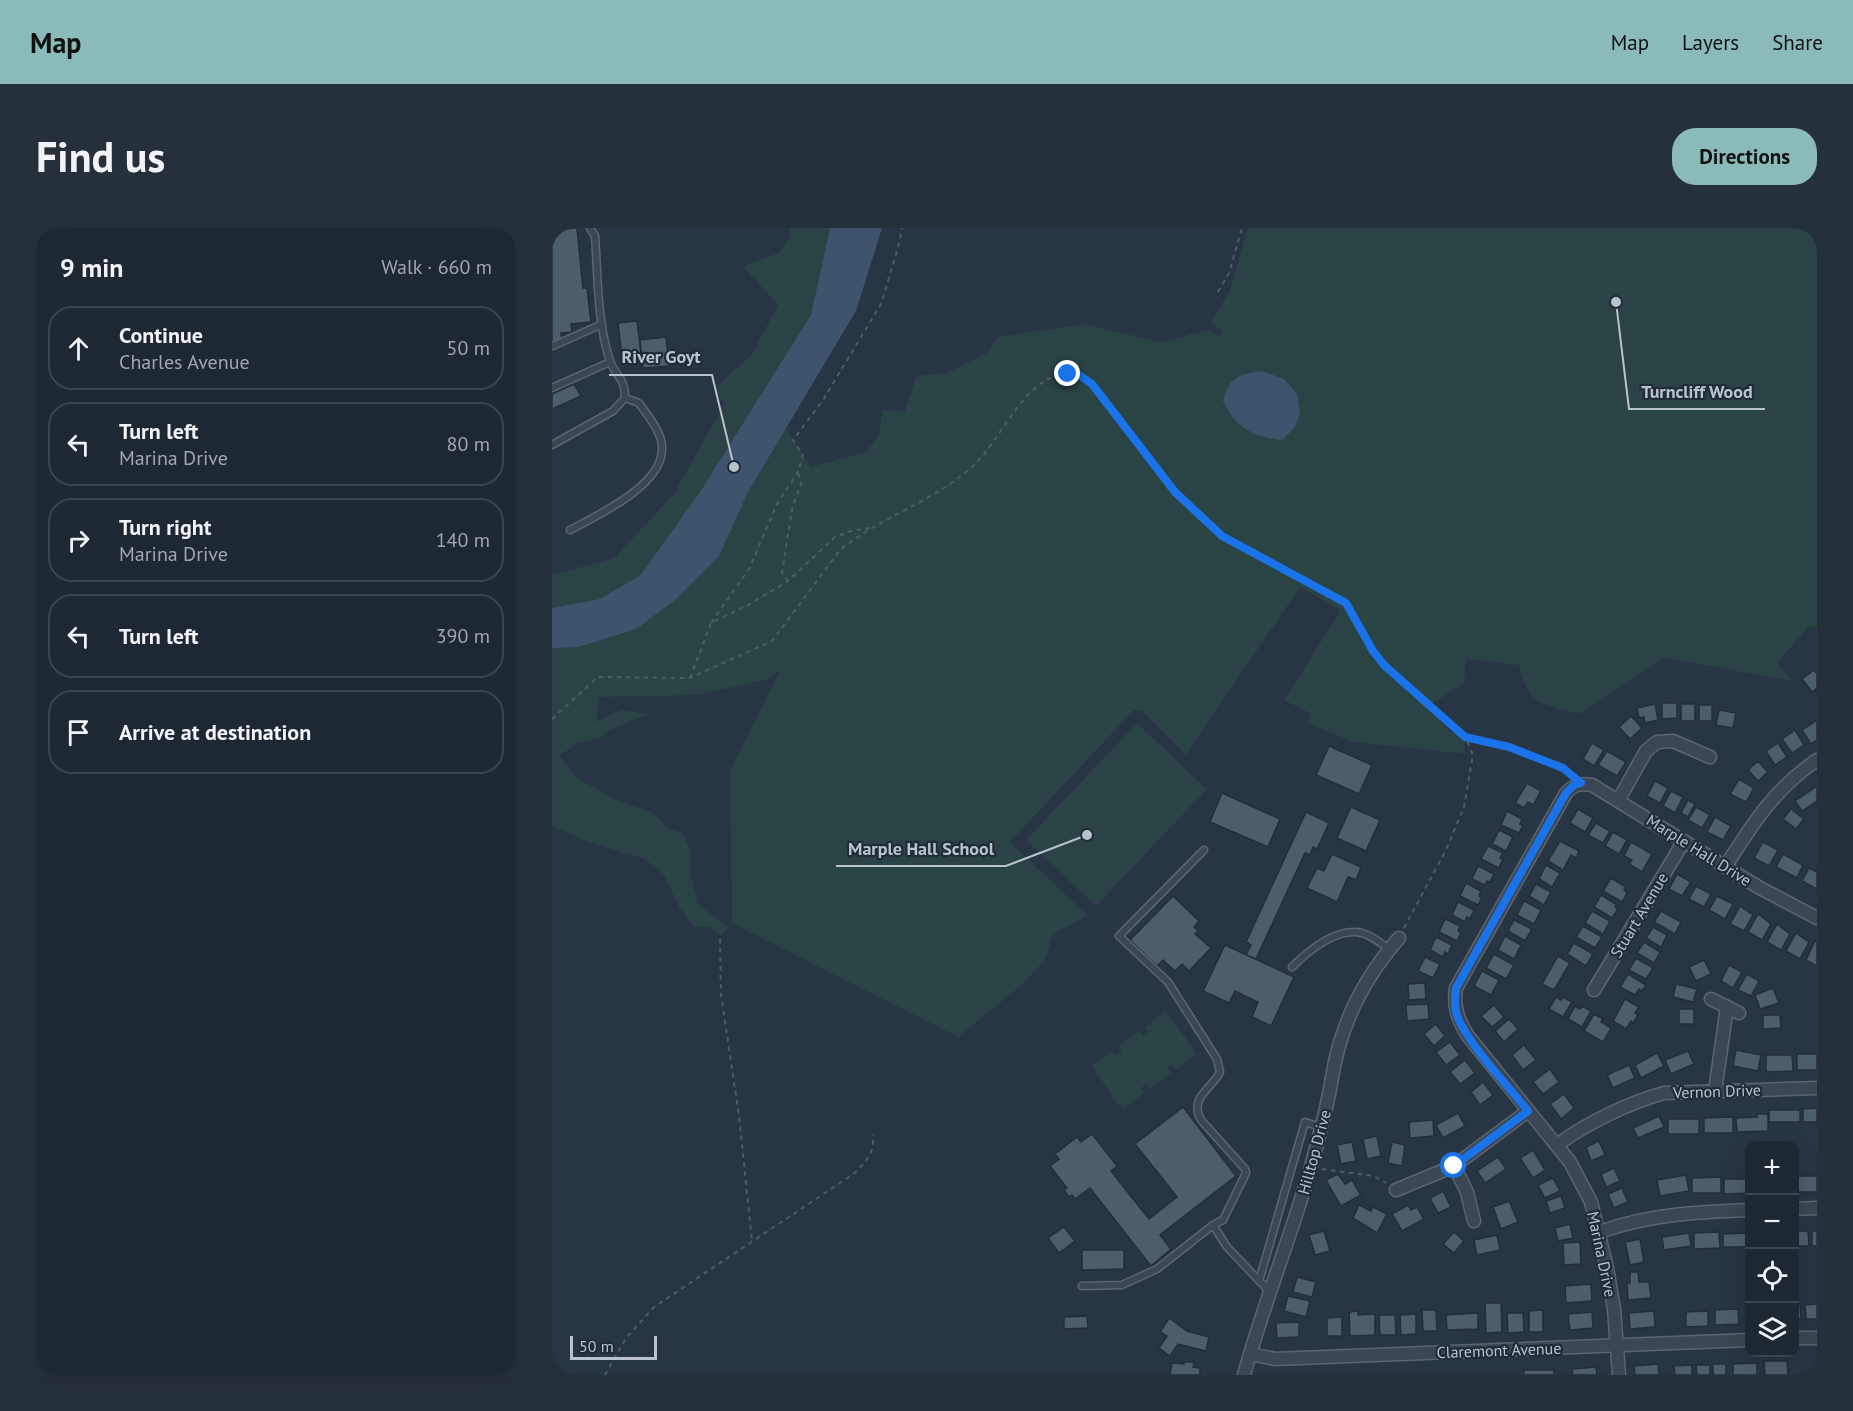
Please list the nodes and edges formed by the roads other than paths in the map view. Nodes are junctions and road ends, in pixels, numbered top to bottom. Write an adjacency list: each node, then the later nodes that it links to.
1 (590, 228): 2 (lane)
2 (602, 324): 3 (lane); 4 (lane)
3 (553, 346)
4 (610, 362): 5 (lane); 6 (lane)
5 (552, 388)
6 (626, 399): 7 (lane); 8 (lane)
7 (552, 445)
8 (570, 530)
9 (1705, 759): 12 (street)
10 (1817, 760): 15 (street)
11 (1581, 783): 12 (street, Marple Hall Drive); 24 (street, Marina Drive)
12 (1618, 801): 13 (street, Marple Hall Drive)
13 (1684, 841): 15 (street, Marple Hall Drive); 20 (street, Stuart Avenue)
14 (1204, 850): 33 (lane)
15 (1725, 867): 16 (street, Marple Hall Drive)
16 (1817, 918)
17 (1399, 938): 18 (street, Hilltop Drive)
18 (1389, 949): 19 (lane); 25 (street, Hilltop Drive)
19 (1292, 967)
20 (1594, 990)
21 (1711, 999): 23 (street)
22 (1817, 1088): 23 (street, Vernon Drive)
23 (1715, 1091): 26 (street, Vernon Drive)
24 (1528, 1111): 26 (street, Marina Drive); 27 (street)
25 (1321, 1127): 35 (lane); 37 (street, Hilltop Drive)
26 (1557, 1145): 34 (street, Marina Drive)
27 (1454, 1166): 28 (street); 32 (street)
28 (1393, 1191)
29 (1817, 1208): 30 (street)
30 (1799, 1209)
31 (1745, 1210): 34 (street)
32 (1474, 1221)
33 (1213, 1225): 35 (lane); 36 (lane)
34 (1600, 1232): 41 (street, Marina Drive)
35 (1259, 1281): 37 (lane)
36 (1082, 1286)
37 (1269, 1291): 42 (street, Hilltop Drive)
38 (1799, 1338): 39 (street)
39 (1817, 1338)
40 (1745, 1340): 41 (street, Claremont Avenue)
41 (1617, 1346): 42 (street, Claremont Avenue); 44 (street, Marina Drive)
42 (1250, 1354): 43 (street, Hilltop Drive)
43 (1244, 1375)
44 (1619, 1375)

